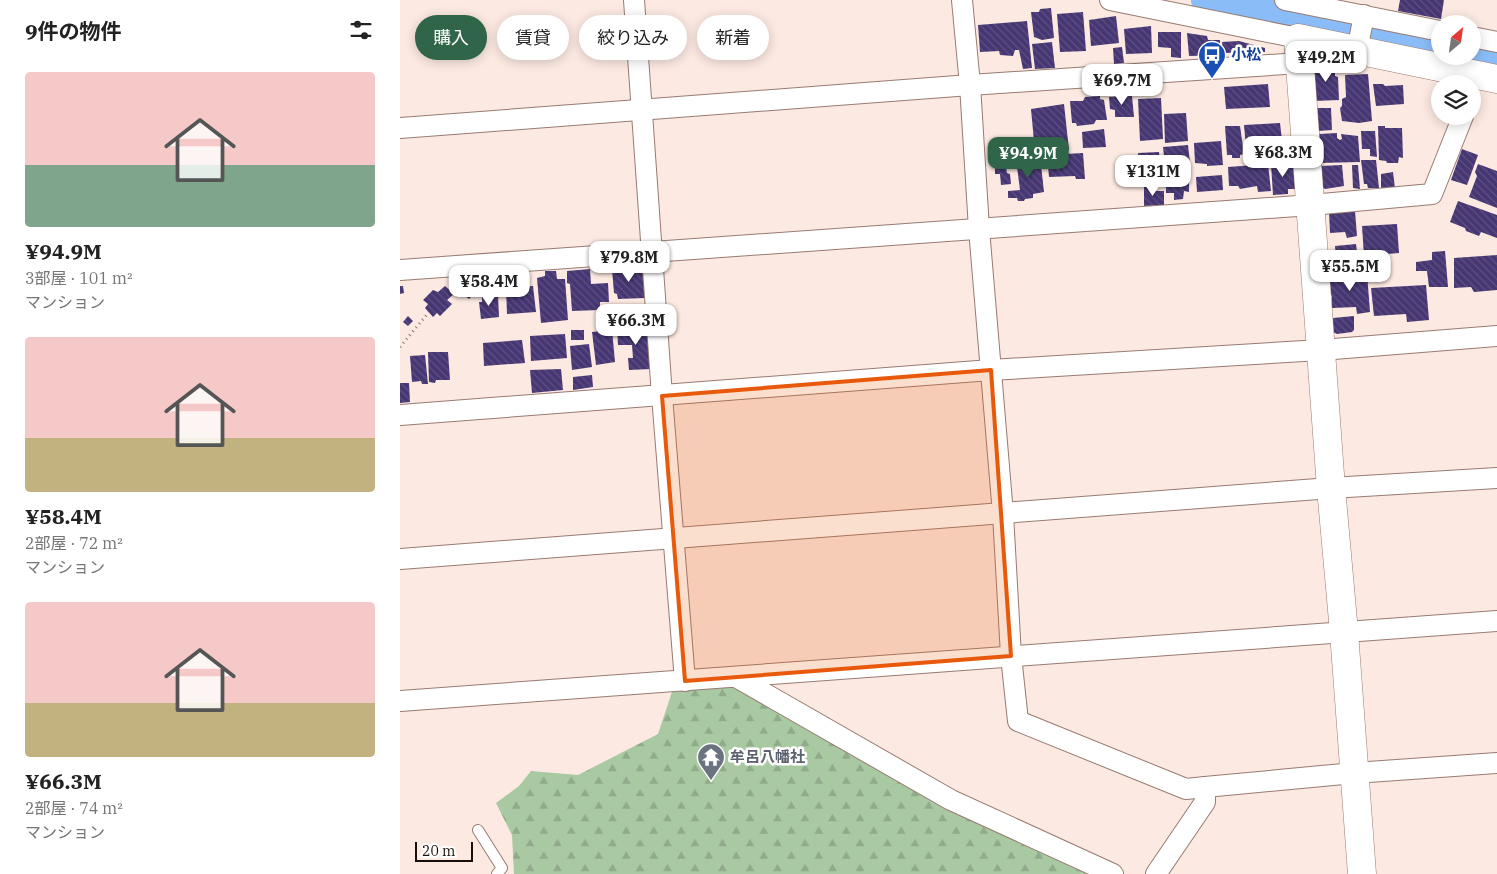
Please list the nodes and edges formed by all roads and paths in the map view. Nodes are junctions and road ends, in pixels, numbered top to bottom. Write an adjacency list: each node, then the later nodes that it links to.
1 (634, 0): 12 (street)
2 (962, 0): 11 (street)
3 (1115, 0): 9 (street)
4 (1291, 1): 6 (street)
5 (1431, 30): 6 (street)
6 (1361, 33): 9 (street); 10 (street)
7 (1481, 39): 8 (street)
8 (1497, 42)
9 (1299, 51): 11 (street); 15 (street)
10 (1483, 82)
11 (970, 85): 12 (street); 16 (street)
12 (642, 110): 14 (street); 17 (street)
13 (1459, 125): 15 (street)
14 (400, 128)
15 (1311, 205): 16 (street); 22 (street)
16 (979, 229): 17 (street); 23 (street)
17 (653, 251): 18 (street); 24 (street)
18 (400, 270)
19 (429, 312): 21 (path)
20 (1497, 336): 22 (street)
21 (400, 348)
22 (1321, 350): 23 (street); 27 (street)
23 (991, 370): 24 (street); 28 (street)
24 (662, 396): 25 (street); 29 (street)
25 (400, 415)
26 (1497, 478): 27 (street)
27 (1331, 488): 28 (street); 32 (street)
28 (1002, 514): 29 (street); 33 (street)
29 (674, 538): 30 (street); 35 (street)
30 (400, 559)
31 (1497, 621): 32 (street)
32 (1344, 632): 33 (street); 38 (street)
33 (1011, 656): 34 (street); 39 (street)
34 (736, 677): 35 (street); 42 (street)
35 (685, 680): 36 (street)
36 (400, 701)
37 (1497, 763): 38 (street)
38 (1354, 773): 39 (street); 44 (street)
39 (1205, 787): 43 (street)
40 (478, 830): 41 (lane)
41 (498, 874)
42 (1113, 874)
43 (1156, 874)
44 (1362, 874)

